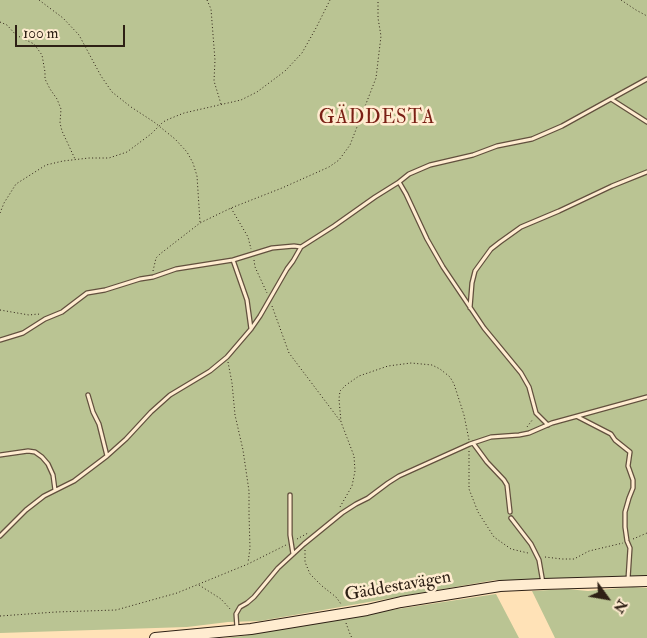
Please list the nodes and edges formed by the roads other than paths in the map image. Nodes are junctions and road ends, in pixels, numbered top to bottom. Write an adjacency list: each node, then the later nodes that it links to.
1 (647, 79): 2 (lane)
2 (611, 99): 3 (lane); 5 (lane)
3 (647, 122)
4 (647, 172): 8 (lane)
5 (398, 182): 6 (lane); 8 (lane)
6 (301, 247): 7 (lane); 9 (lane)
7 (233, 260): 9 (lane); 10 (lane)
8 (470, 308): 14 (lane)
9 (251, 328): 17 (lane)
10 (0, 340)
11 (88, 395): 17 (lane)
12 (647, 397): 13 (lane)
13 (578, 417): 14 (lane); 25 (lane)
14 (548, 426): 15 (lane)
15 (473, 443): 20 (lane); 23 (lane)
16 (0, 455): 18 (lane)
17 (107, 456): 18 (lane)
18 (55, 490): 22 (lane)
19 (290, 495): 23 (lane)
20 (510, 512)
21 (512, 518): 26 (lane)
22 (0, 536)
23 (293, 555): 27 (lane)
24 (647, 581): 25 (street, Gäddestavägen)
25 (628, 582): 26 (street, Gäddestavägen)
26 (543, 584): 27 (street, Gäddestavägen)
27 (238, 630): 28 (street, Gäddestavägen)
28 (187, 636): 29 (street, Gäddestavägen)
29 (155, 638)

